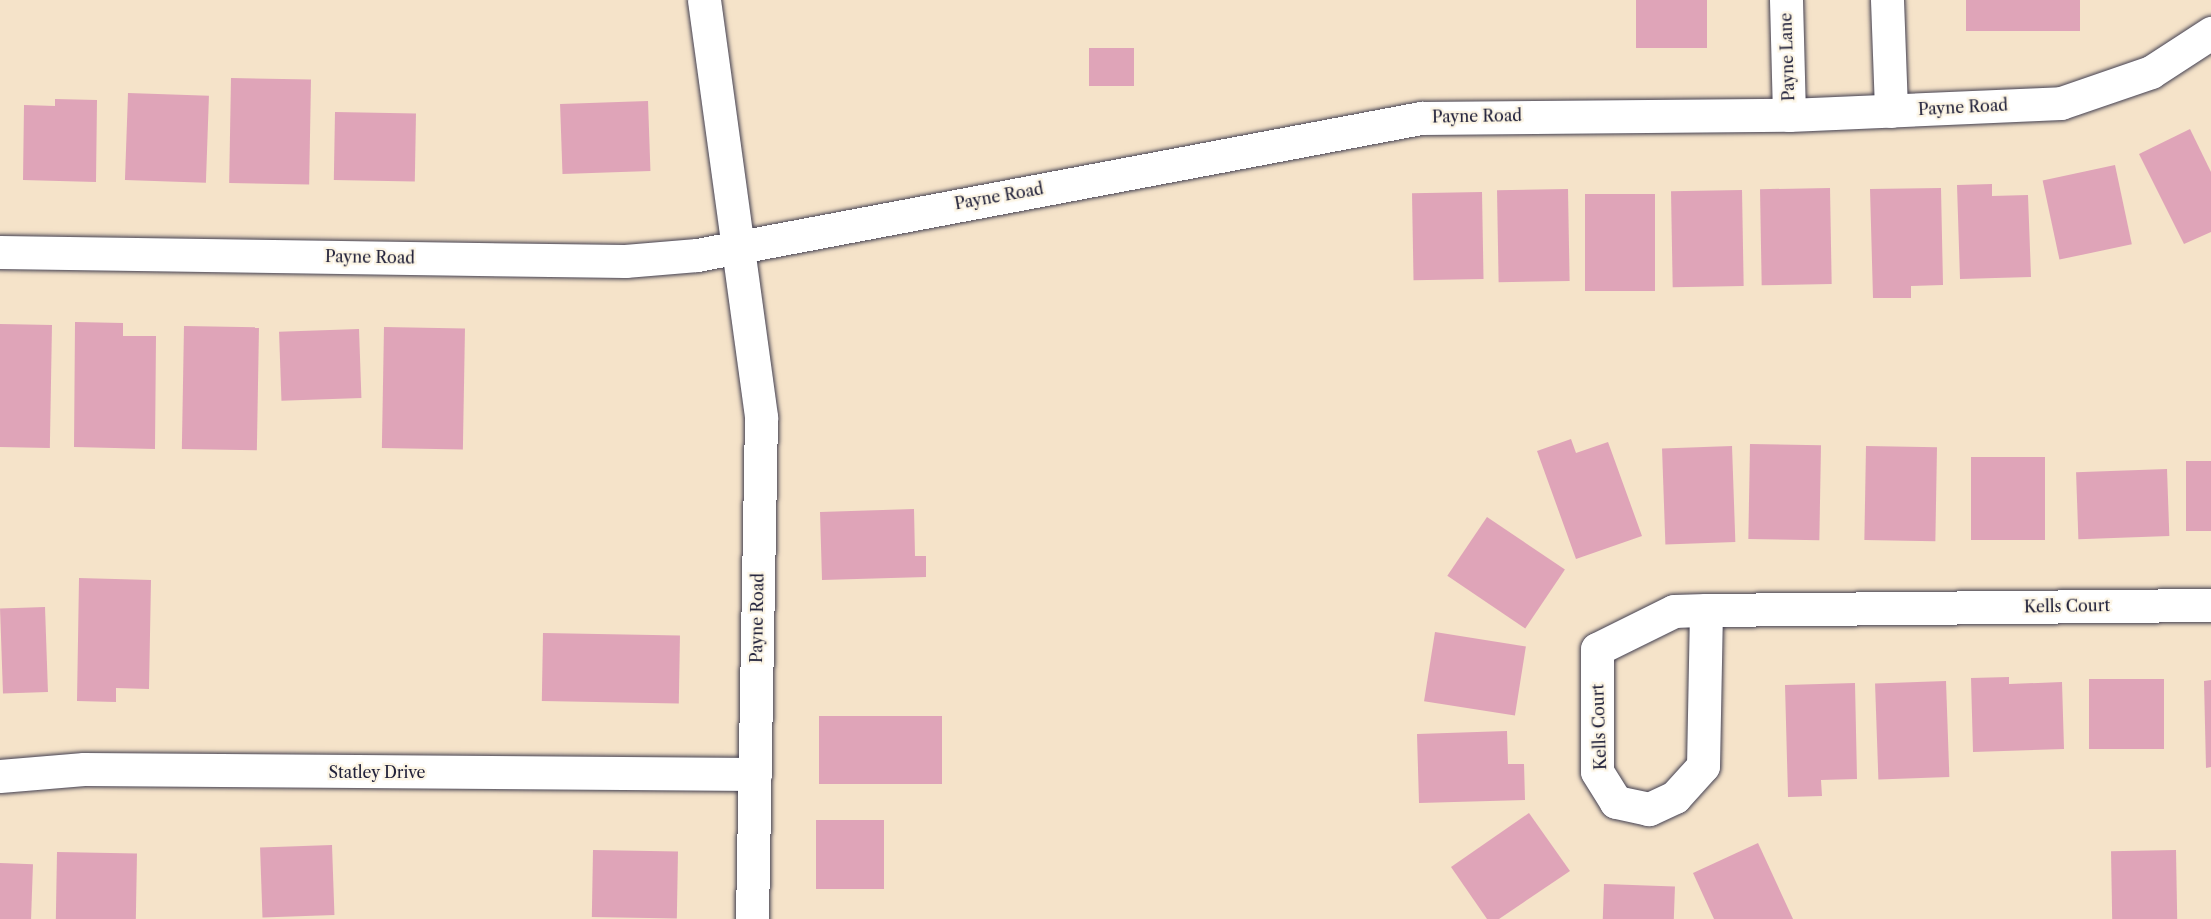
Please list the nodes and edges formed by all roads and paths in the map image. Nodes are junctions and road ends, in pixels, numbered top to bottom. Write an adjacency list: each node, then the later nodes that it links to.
1 (704, 0): 7 (street, Payne Road)
2 (1786, 0): 6 (street, Payne Lane)
3 (1887, 0): 5 (street)
4 (2211, 33): 5 (street, Payne Road)
5 (1891, 111): 6 (street, Payne Road)
6 (1789, 115): 7 (street, Payne Road)
7 (739, 246): 8 (street, Payne Road); 11 (street, Payne Road)
8 (0, 252)
9 (2211, 605): 10 (street, Kells Court)
10 (1706, 610): 10 (street, Kells Court)
11 (755, 774): 12 (street, Statley Drive); 13 (street, Payne Road)
12 (0, 776)
13 (752, 919)

